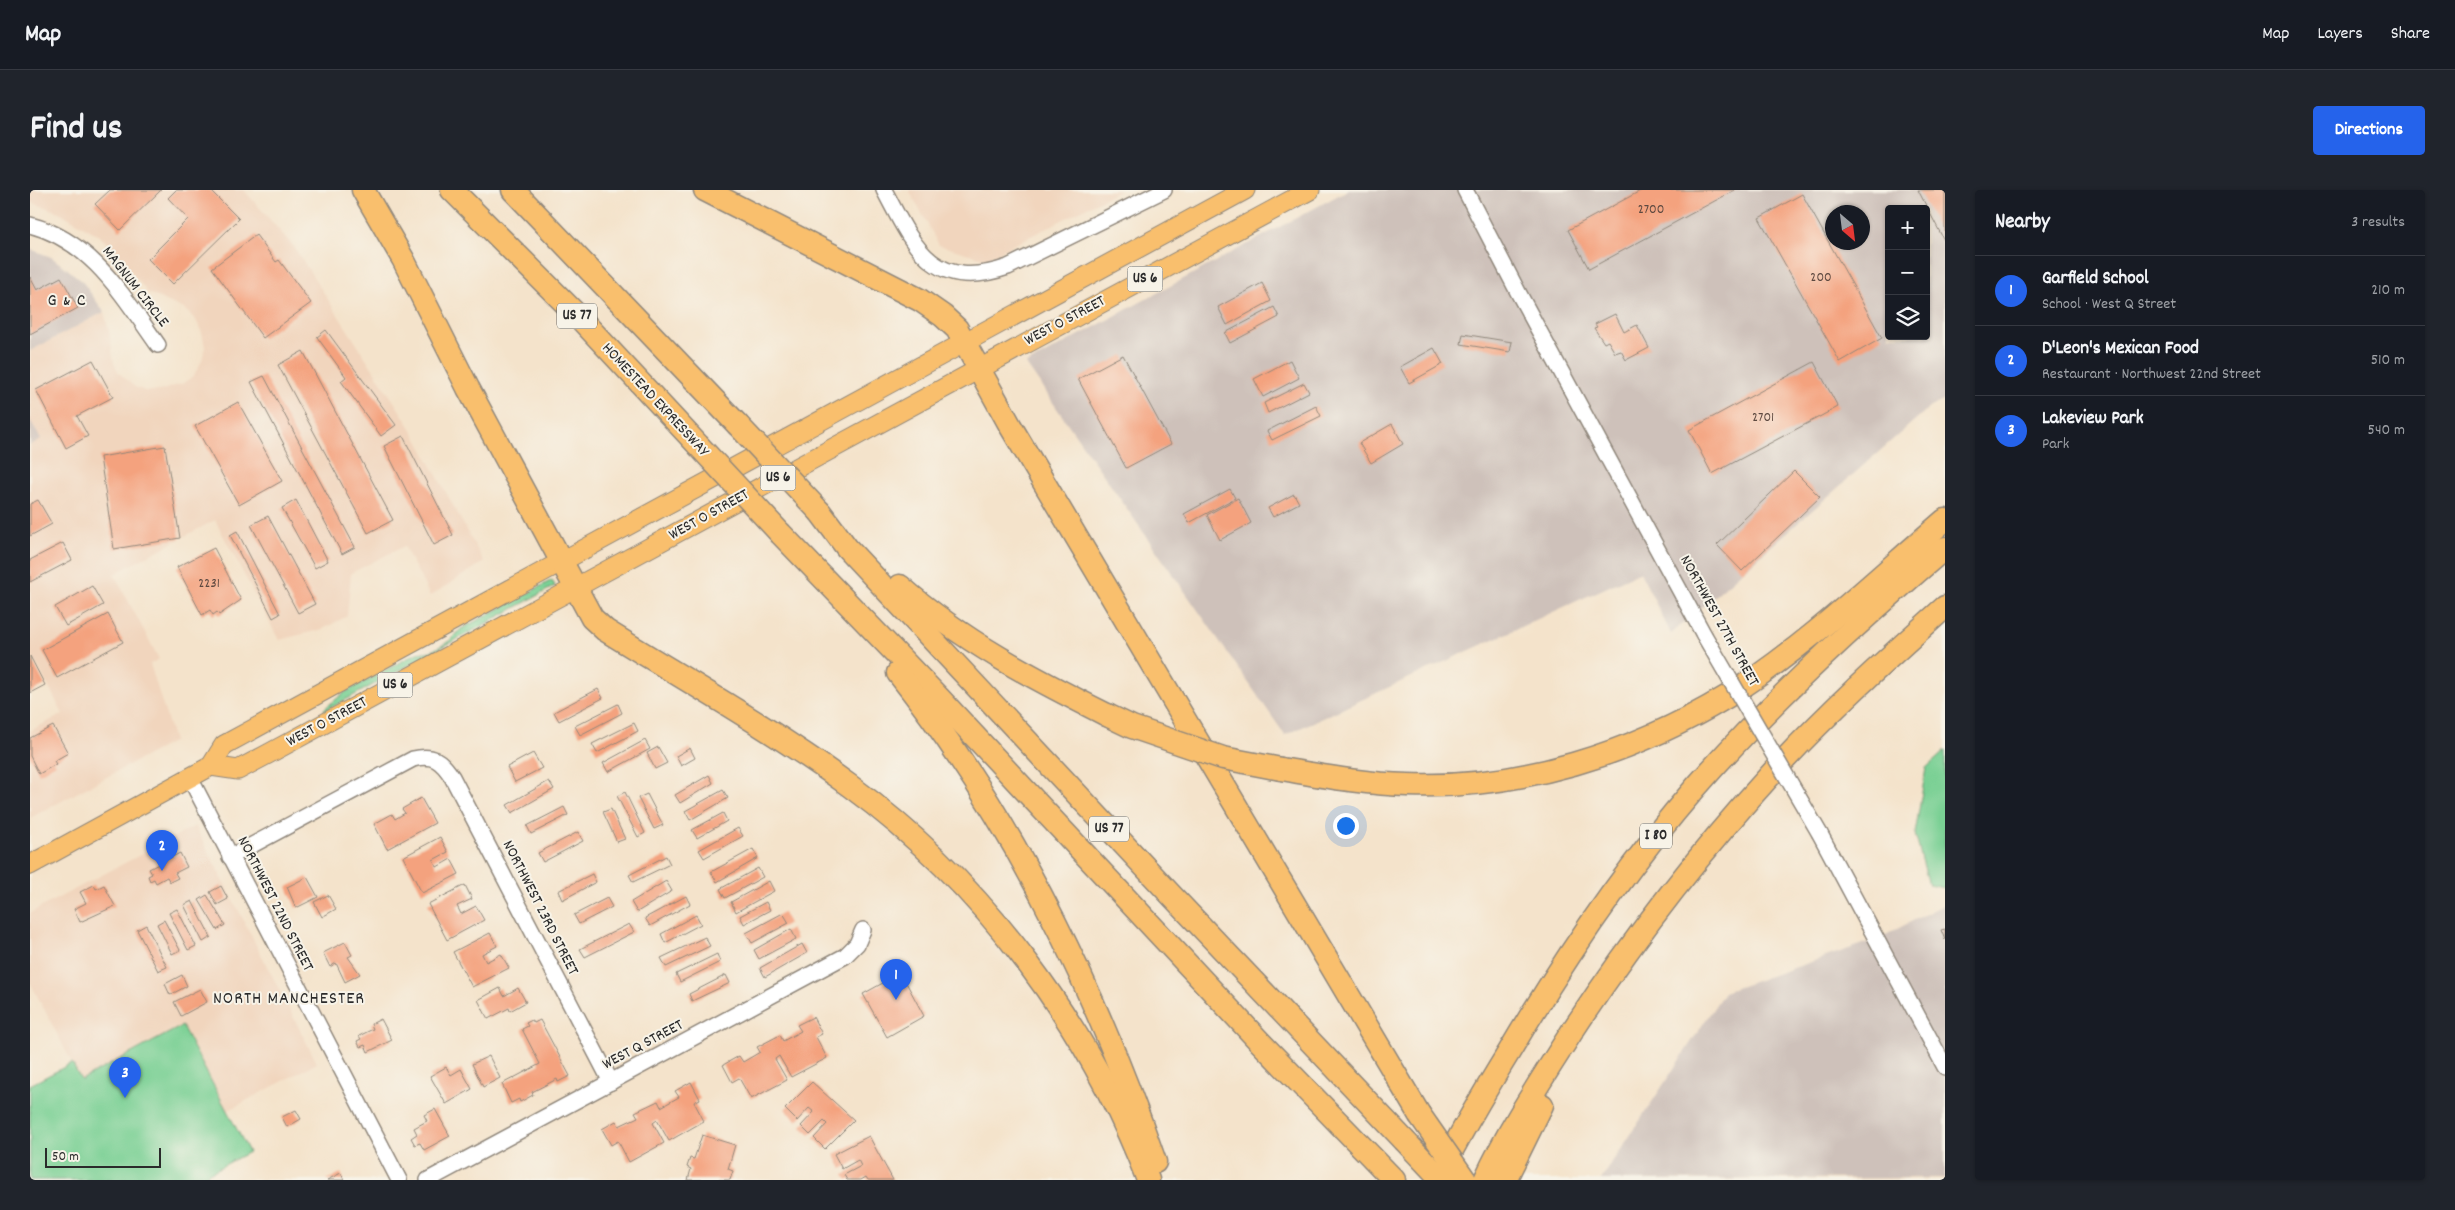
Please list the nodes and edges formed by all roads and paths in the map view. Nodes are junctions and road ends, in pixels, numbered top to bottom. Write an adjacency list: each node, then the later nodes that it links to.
1 (363, 190): 18 (highway)
2 (452, 190): 16 (highway, HOMESTEAD EXPRESSWAY / US 77, bridge)
3 (513, 190): 14 (highway, US 77, bridge)
4 (705, 190): 11 (highway)
5 (884, 190): 6 (street)
6 (1164, 190)
7 (1245, 190): 11 (main road, WEST O STREET / US 6)
8 (1310, 190): 13 (main road, WEST O STREET / US 6)
9 (1465, 190): 27 (street, NORTHWEST 27TH STREET, bridge)
10 (30, 225): 12 (street, MAGNUM CIRCLE)
11 (965, 342): 13 (highway); 18 (main road, WEST O STREET / US 6)
12 (158, 345)
13 (979, 368): 19 (main road, WEST O STREET / US 6); 36 (highway, bridge)
14 (820, 512): 15 (highway, bridge); 35 (highway, US 77, bridge)
15 (1945, 520)
16 (788, 540): 29 (highway); 33 (highway, US 77)
17 (1945, 548): 34 (highway, I 80)
18 (562, 561): 19 (highway); 21 (main road, WEST O STREET / US 6)
19 (576, 588): 21 (main road, WEST O STREET / US 6); 32 (highway)
20 (1945, 606): 26 (highway)
21 (212, 766): 22 (main road)
22 (190, 778): 23 (street, NORTHWEST 22ND STREET); 24 (main road)
23 (230, 856): 28 (street, NORTHWEST 23RD STREET); 30 (street, NORTHWEST 22ND STREET)
24 (30, 865)
25 (863, 930): 28 (street, WEST Q STREET)
26 (1605, 982): 37 (highway); 38 (highway)
27 (1945, 1067)
28 (611, 1082): 31 (street, WEST Q STREET)
29 (1391, 1176)
30 (398, 1180)
31 (428, 1180)
32 (1148, 1180)
33 (1161, 1180)
34 (1437, 1180)
35 (1442, 1180)
36 (1465, 1180)
37 (1486, 1180)
38 (1505, 1180)

